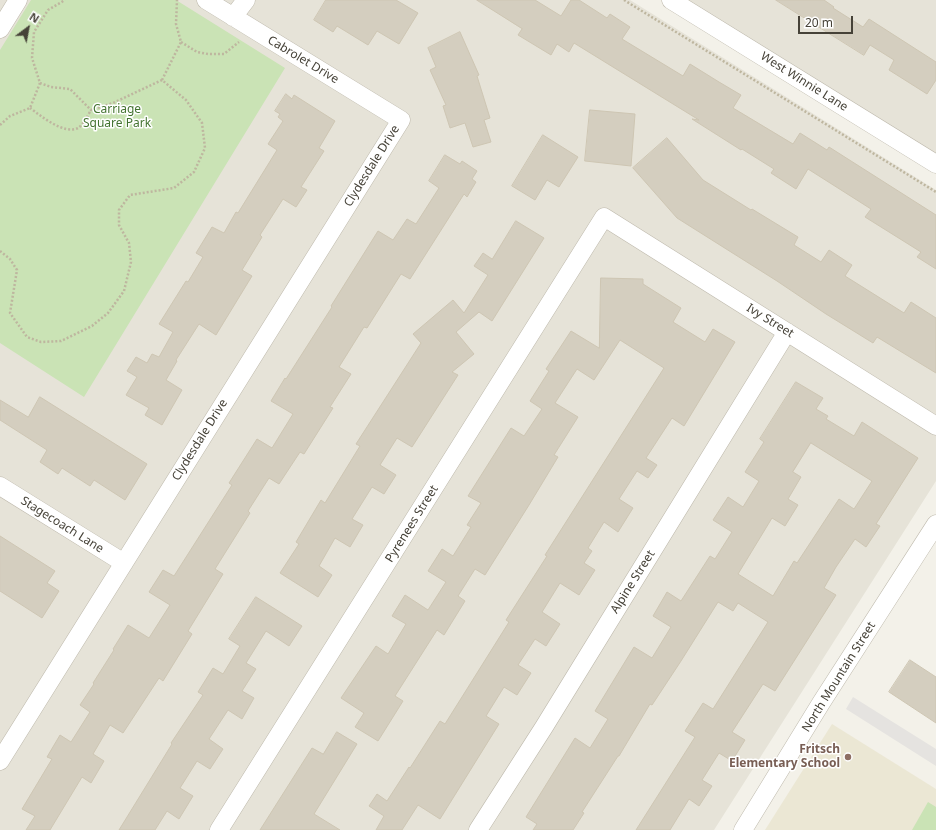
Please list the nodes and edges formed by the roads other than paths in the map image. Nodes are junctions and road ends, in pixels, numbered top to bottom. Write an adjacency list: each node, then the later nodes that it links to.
1 (18, 0): 6 (street)
2 (206, 0): 5 (street, Cabrolet Drive)
3 (246, 0): 5 (street)
4 (671, 0): 8 (street, West Winnie Lane)
5 (233, 17): 7 (street, Cabrolet Drive)
6 (0, 29)
7 (401, 120): 14 (street, Clydesdale Drive)
8 (936, 164)
9 (604, 217): 10 (street, Ivy Street); 16 (street, Pyrenees Street)
10 (787, 332): 11 (street, Ivy Street); 17 (street, Alpine Street)
11 (936, 426)
12 (0, 486): 14 (street, Stagecoach Lane)
13 (936, 524): 18 (street, North Mountain Street)
14 (124, 564): 15 (street, Clydesdale Drive)
15 (0, 761)
16 (219, 830)
17 (478, 830)
18 (743, 830)

